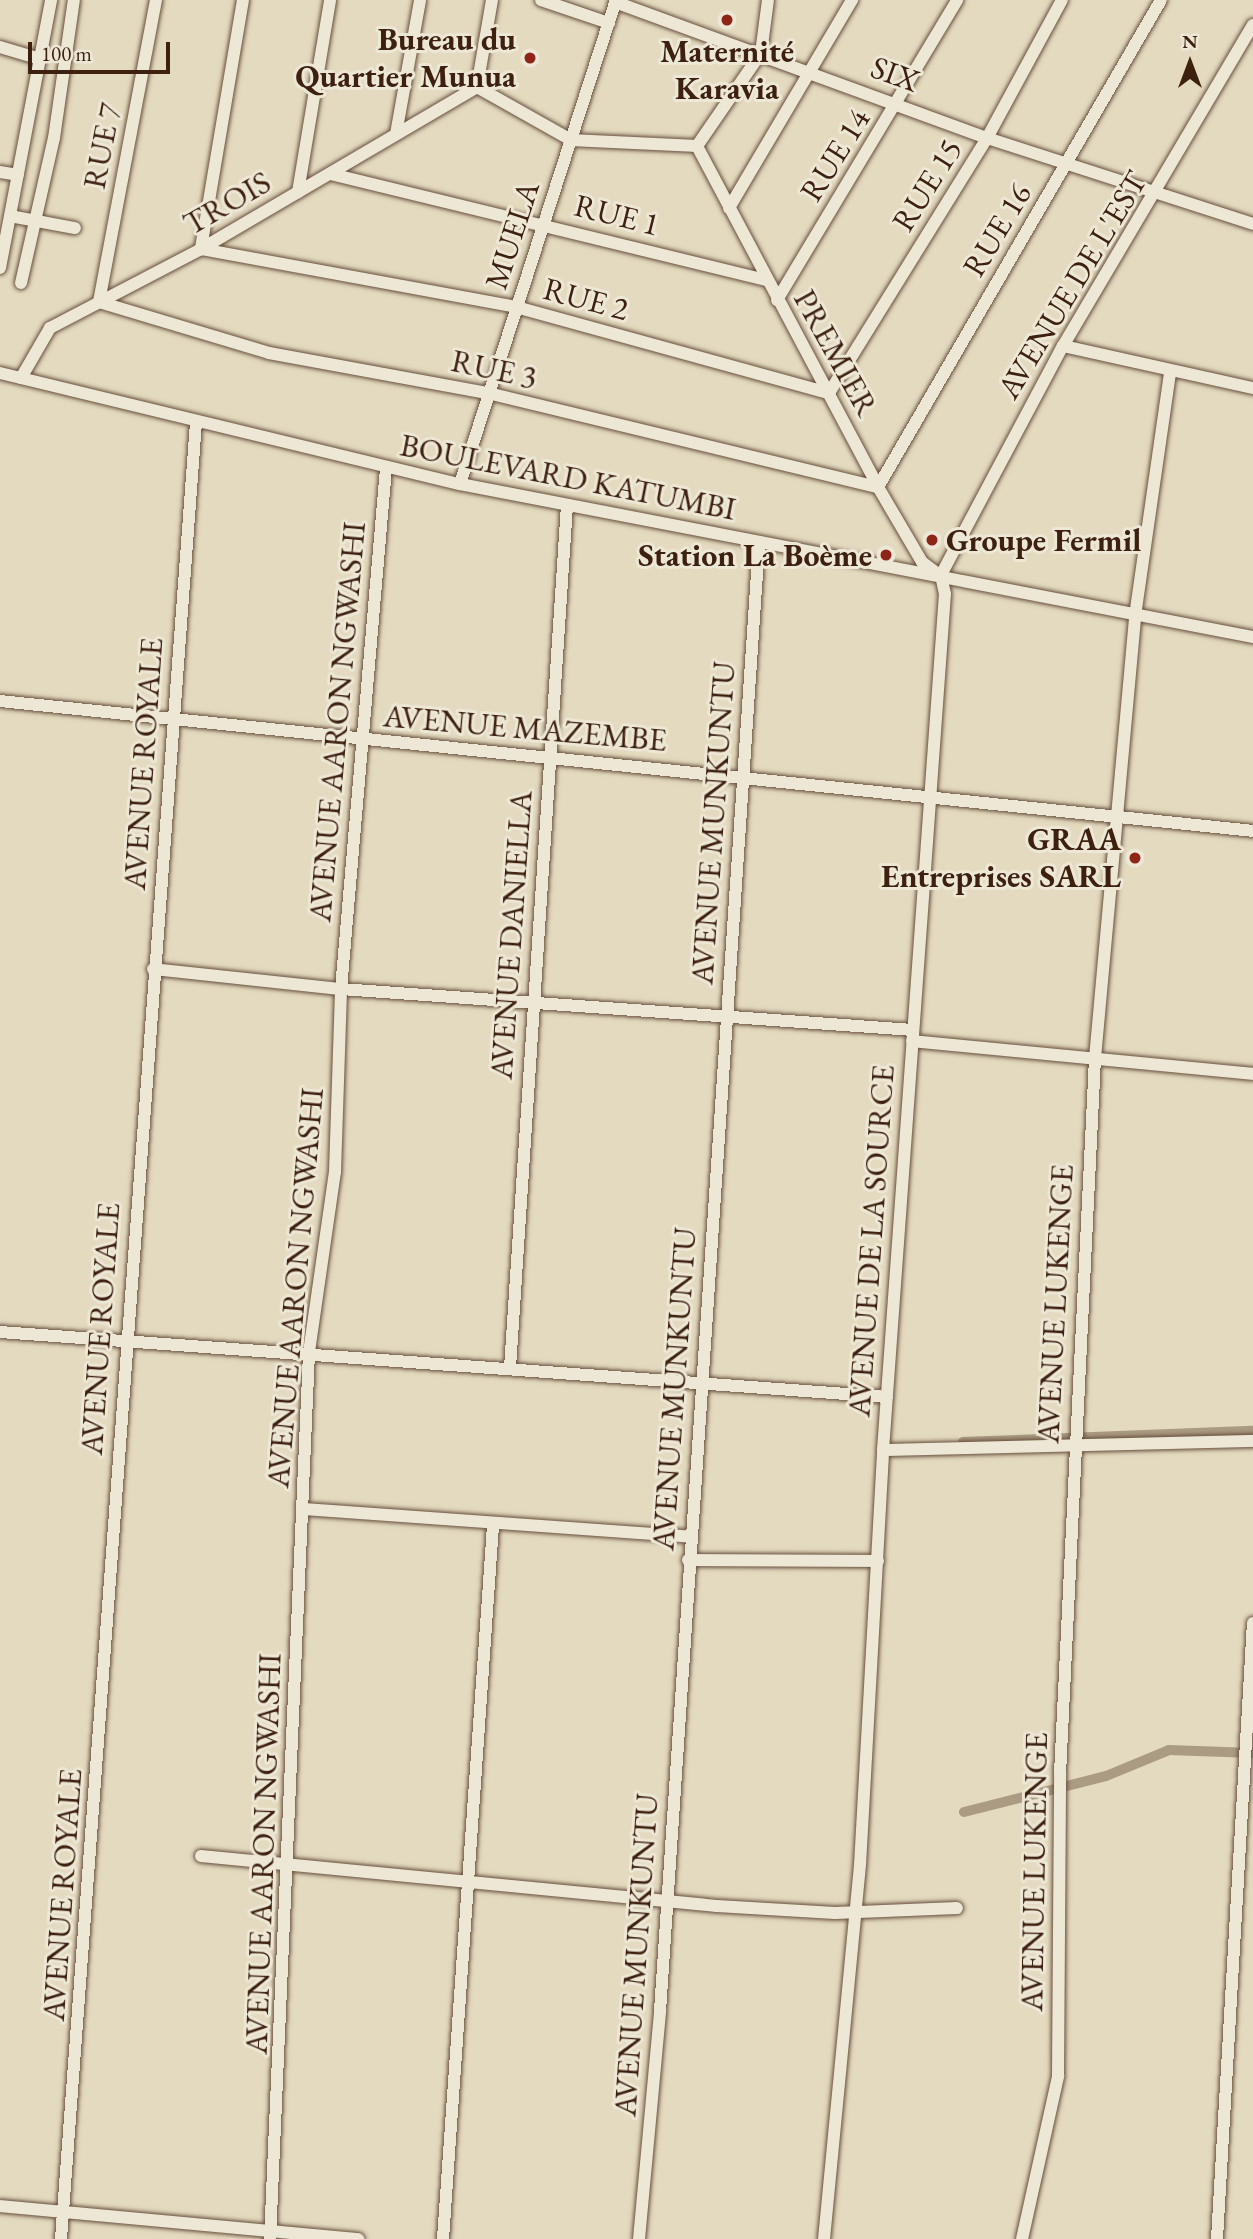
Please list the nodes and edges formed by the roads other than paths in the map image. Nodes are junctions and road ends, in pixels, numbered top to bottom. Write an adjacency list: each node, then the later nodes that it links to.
1 (51, 0): 19 (street)
2 (75, 0): 23 (street)
3 (156, 0): 46 (street, RUE 7)
4 (243, 0): 41 (street)
5 (330, 0): 33 (street)
6 (420, 0): 25 (street)
7 (492, 0): 21 (street)
8 (541, 0): 15 (street)
9 (768, 0): 18 (street)
10 (852, 0): 20 (street)
11 (957, 0): 24 (street, RUE 14)
12 (1062, 0): 26 (street, RUE 15)
13 (1161, 0): 29 (street, RUE 16)
14 (615, 1): 15 (street, MUELA); 18 (street, SIX)
15 (608, 23): 27 (street, MUELA)
16 (1253, 25): 34 (street, AVENUE DE L'EST)
17 (0, 47): 19 (street)
18 (761, 53): 20 (street, SIX); 28 (street)
19 (40, 58): 22 (street)
20 (813, 73): 24 (street, SIX); 35 (street)
21 (477, 87): 25 (street, TROIS); 27 (street)
22 (34, 88): 23 (street); 32 (street)
23 (58, 95): 37 (street)
24 (898, 102): 26 (street, SIX); 45 (street, RUE 14)
25 (396, 134): 31 (street, TROIS)
26 (988, 138): 29 (street, SIX); 54 (street, RUE 15)
27 (571, 140): 28 (street); 38 (street, MUELA)
28 (697, 146): 35 (street, PREMIER)
29 (1069, 162): 34 (street, SIX); 58 (street, RUE 16)
30 (0, 172): 32 (street)
31 (331, 174): 33 (street, TROIS); 38 (street, RUE 1)
32 (18, 175): 36 (street)
33 (298, 192): 41 (street, TROIS)
34 (1157, 193): 39 (street, SIX); 48 (street, AVENUE DE L'EST)
35 (729, 208): 43 (street, PREMIER)
36 (10, 216): 37 (street); 42 (street)
37 (36, 222): 40 (street); 44 (street)
38 (544, 224): 43 (street, RUE 1); 47 (street, MUELA)
39 (1253, 224)
40 (75, 229)
41 (201, 249): 46 (street, TROIS); 47 (street, RUE 2)
42 (0, 268)
43 (767, 280): 45 (street, PREMIER)
44 (21, 283)
45 (777, 300): 54 (street, PREMIER)
46 (99, 302): 51 (street, TROIS); 53 (street, RUE 3)
47 (516, 307): 53 (street, MUELA); 54 (street, RUE 2)
48 (1063, 346): 49 (street); 61 (street, AVENUE DE L'EST)
49 (1170, 372): 52 (street); 62 (street, AVENUE LUKENGE)
50 (0, 373): 51 (street, BOULEVARD KATUMBI)
51 (21, 379): 55 (street, BOULEVARD KATUMBI)
52 (1253, 388)
53 (488, 393): 57 (street, MUELA); 58 (street, RUE 3)
54 (830, 393): 58 (street, PREMIER)
55 (196, 424): 56 (street, BOULEVARD KATUMBI); 65 (street, AVENUE ROYALE)
56 (386, 468): 57 (street, BOULEVARD KATUMBI); 66 (street, AVENUE AARON NGWASHI)
57 (460, 484): 59 (street, BOULEVARD KATUMBI)
58 (878, 486): 61 (street, PREMIER)
59 (567, 505): 60 (street, BOULEVARD KATUMBI); 67 (street, AVENUE DANIELLA)
60 (759, 542): 61 (street, BOULEVARD KATUMBI); 68 (street, AVENUE MUNKUNTU)
61 (941, 575): 62 (street, BOULEVARD KATUMBI); 69 (street, AVENUE DE LA SOURCE)
62 (1135, 616): 63 (street, BOULEVARD KATUMBI); 70 (street, AVENUE LUKENGE)
63 (1253, 637)
64 (0, 701): 65 (street, AVENUE MAZEMBE)
65 (172, 720): 66 (street, AVENUE MAZEMBE); 72 (street, AVENUE ROYALE)
66 (362, 739): 67 (street, AVENUE MAZEMBE); 73 (street, AVENUE AARON NGWASHI)
67 (550, 759): 68 (street, AVENUE MAZEMBE); 74 (street, AVENUE DANIELLA)
68 (741, 775): 69 (street, AVENUE MAZEMBE); 75 (street, AVENUE MUNKUNTU)
69 (928, 794): 70 (street, AVENUE MAZEMBE); 76 (street, AVENUE DE LA SOURCE)
70 (1119, 816): 71 (street, AVENUE MAZEMBE); 77 (street, AVENUE LUKENGE)
71 (1253, 831)
72 (153, 969): 73 (street); 80 (street, AVENUE ROYALE)
73 (341, 989): 74 (street); 81 (street, AVENUE AARON NGWASHI)
74 (531, 999): 75 (street); 82 (street, AVENUE DANIELLA)
75 (726, 1017): 76 (street); 83 (street, AVENUE MUNKUNTU)
76 (913, 1035): 77 (street); 84 (street, AVENUE DE LA SOURCE)
77 (1095, 1058): 78 (street); 86 (street, AVENUE LUKENGE)
78 (1253, 1074)
79 (0, 1332): 80 (street)
80 (124, 1346): 81 (street); 101 (street, AVENUE ROYALE)
81 (309, 1352): 82 (street); 88 (street, AVENUE AARON NGWASHI)
82 (510, 1368): 83 (street)
83 (702, 1383): 84 (street); 90 (street, AVENUE MUNKUNTU)
84 (887, 1397): 87 (street, AVENUE DE LA SOURCE)
85 (1253, 1441): 86 (street)
86 (1074, 1446): 87 (street); 108 (street, AVENUE LUKENGE)
87 (883, 1450): 92 (street, AVENUE DE LA SOURCE)
88 (303, 1509): 89 (street); 95 (street, AVENUE AARON NGWASHI)
89 (493, 1526): 90 (street); 96 (street)
90 (689, 1537): 91 (street, AVENUE MUNKUNTU)
91 (688, 1560): 92 (street); 97 (street, AVENUE MUNKUNTU)
92 (878, 1561): 99 (street, AVENUE DE LA SOURCE)
93 (1253, 1623): 109 (street)
94 (201, 1856): 95 (street)
95 (289, 1867): 96 (street); 102 (street, AVENUE AARON NGWASHI)
96 (472, 1884): 97 (street); 105 (street)
97 (667, 1902): 99 (street); 106 (street, AVENUE MUNKUNTU)
98 (957, 1908): 99 (street)
99 (855, 1912): 107 (street, AVENUE DE LA SOURCE)
100 (0, 2206): 101 (street)
101 (63, 2212): 102 (street); 103 (street, AVENUE ROYALE)
102 (271, 2235): 104 (street)
103 (61, 2239)
104 (358, 2239)
105 (443, 2239)
106 (639, 2239)
107 (824, 2239)
108 (1022, 2239)
109 (1217, 2239)

